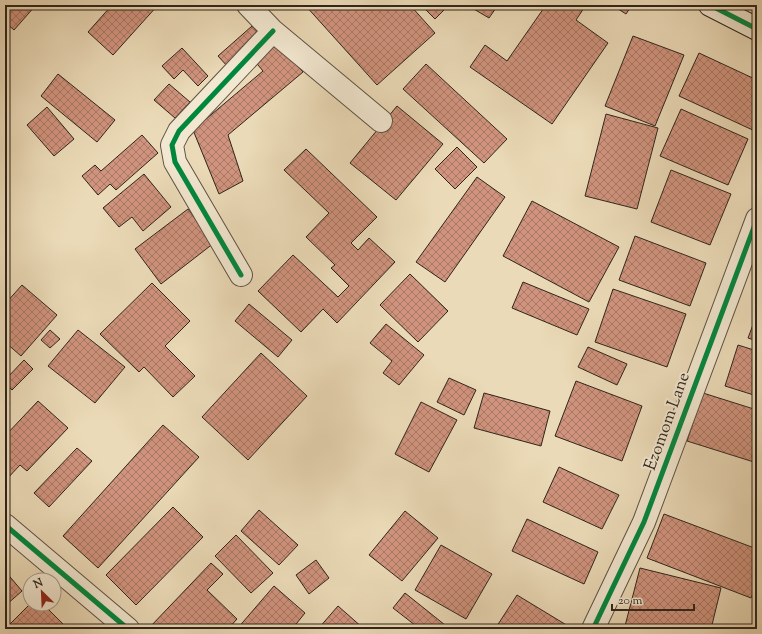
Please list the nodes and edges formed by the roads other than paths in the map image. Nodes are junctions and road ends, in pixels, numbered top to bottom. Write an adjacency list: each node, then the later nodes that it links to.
1 (248, 5): 4 (street)
2 (710, 5): 3 (street)
3 (757, 29)
4 (273, 31): 5 (street); 7 (street)
5 (381, 121)
6 (757, 219): 10 (street, Ezomom Lane)
7 (241, 276)
8 (5, 526): 9 (street)
9 (128, 629)
10 (593, 629)

